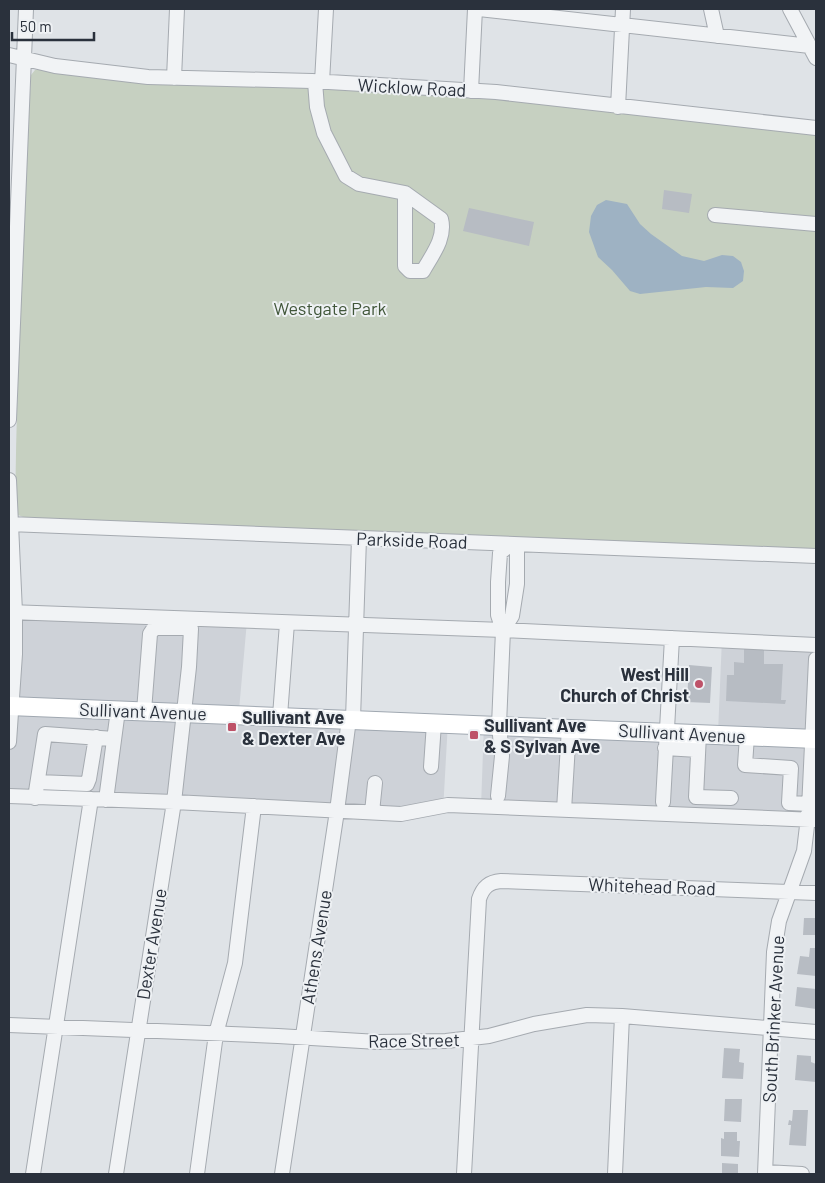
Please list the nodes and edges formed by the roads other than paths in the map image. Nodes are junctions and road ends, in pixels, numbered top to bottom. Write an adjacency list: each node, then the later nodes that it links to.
1 (26, 9): 14 (street)
2 (177, 9): 15 (street)
3 (326, 9): 16 (street)
4 (474, 9): 17 (street)
5 (479, 9): 9 (street)
6 (623, 9): 10 (street)
7 (711, 9): 11 (street)
8 (790, 9): 12 (street)
9 (550, 13): 10 (street)
10 (622, 25): 11 (street); 18 (street)
11 (717, 36): 12 (street)
12 (813, 52)
13 (9, 55): 14 (street, Wicklow Road)
14 (23, 58): 15 (street, Wicklow Road); 23 (street)
15 (174, 78): 16 (street, Wicklow Road)
16 (319, 82): 17 (street, Wicklow Road); 20 (street)
17 (471, 90): 18 (street, Wicklow Road)
18 (618, 107): 19 (street, Wicklow Road)
19 (816, 128)
20 (405, 193): 20 (street)
21 (715, 215): 22 (street)
22 (816, 224)
23 (9, 420)
24 (9, 480): 25 (street)
25 (9, 524): 26 (street, Parkside Road); 29 (street)
26 (359, 538): 27 (street, Parkside Road); 31 (street, Athens Avenue)
27 (510, 544): 28 (street, Parkside Road); 32 (street)
28 (816, 556)
29 (12, 612): 30 (street); 36 (street)
30 (287, 622): 31 (street); 40 (street)
31 (356, 626): 32 (street); 41 (street, Athens Avenue)
32 (503, 630): 33 (street); 43 (street)
33 (672, 638): 34 (street); 49 (street)
34 (816, 645)
35 (816, 660): 48 (street, South Brinker Avenue)
36 (10, 706): 37 (main road, Sullivant Avenue); 50 (street)
37 (118, 710): 38 (main road, Sullivant Avenue); 47 (street)
38 (144, 711): 39 (main road, Sullivant Avenue); 39 (street, Dexter Avenue)
39 (184, 713): 40 (main road, Sullivant Avenue); 63 (street, Dexter Avenue)
40 (280, 716): 41 (main road, Sullivant Avenue)
41 (351, 719): 42 (main road, Sullivant Avenue); 67 (street, Athens Avenue)
42 (434, 723): 43 (main road, Sullivant Avenue); 52 (street)
43 (499, 725): 44 (main road, Sullivant Avenue); 58 (street)
44 (569, 728): 49 (main road, Sullivant Avenue); 68 (street)
45 (747, 736): 48 (main road, Sullivant Avenue); 51 (main road, Sullivant Avenue); 65 (street)
46 (96, 737): 47 (street); 53 (street); 55 (street)
47 (114, 739): 54 (street)
48 (814, 739): 65 (street, South Brinker Avenue)
49 (666, 740): 51 (main road, Sullivant Avenue); 64 (street)
50 (9, 742)
51 (699, 742): 60 (street)
52 (431, 767)
53 (89, 778): 54 (street); 55 (street)
54 (109, 779): 62 (street)
55 (38, 782): 59 (street)
56 (375, 783): 69 (street)
57 (9, 796): 59 (street)
58 (498, 796)
59 (35, 798): 61 (street)
60 (731, 798)
61 (91, 799): 62 (street); 75 (street)
62 (106, 800): 63 (street)
63 (174, 802): 66 (street); 77 (street, Dexter Avenue)
64 (663, 802)
65 (810, 804): 70 (street, South Brinker Avenue)
66 (254, 806): 67 (street); 79 (street)
67 (337, 810): 69 (street); 80 (street, Athens Avenue)
68 (564, 810): 69 (street); 70 (street)
69 (372, 812)
70 (812, 820): 71 (street, South Brinker Avenue)
71 (790, 892): 72 (street, Whitehead Road); 76 (street, South Brinker Avenue); 81 (street, Whitehead Road)
72 (816, 893)
73 (622, 1016): 76 (street, Race Street); 81 (street, Race Street); 88 (street)
74 (9, 1025): 75 (street, Race Street)
75 (55, 1027): 77 (street, Race Street); 83 (street)
76 (771, 1028): 78 (street, Race Street); 82 (street, South Brinker Avenue)
77 (137, 1032): 79 (street, Race Street); 84 (street, Dexter Avenue)
78 (816, 1032)
79 (216, 1034): 80 (street, Race Street); 85 (street)
80 (302, 1039): 81 (street, Race Street); 86 (street, Athens Avenue)
81 (471, 1039): 87 (street)
82 (765, 1173): 89 (street)
83 (33, 1174)
84 (116, 1174)
85 (198, 1174)
86 (282, 1174)
87 (464, 1174)
88 (615, 1174)
89 (802, 1174)

